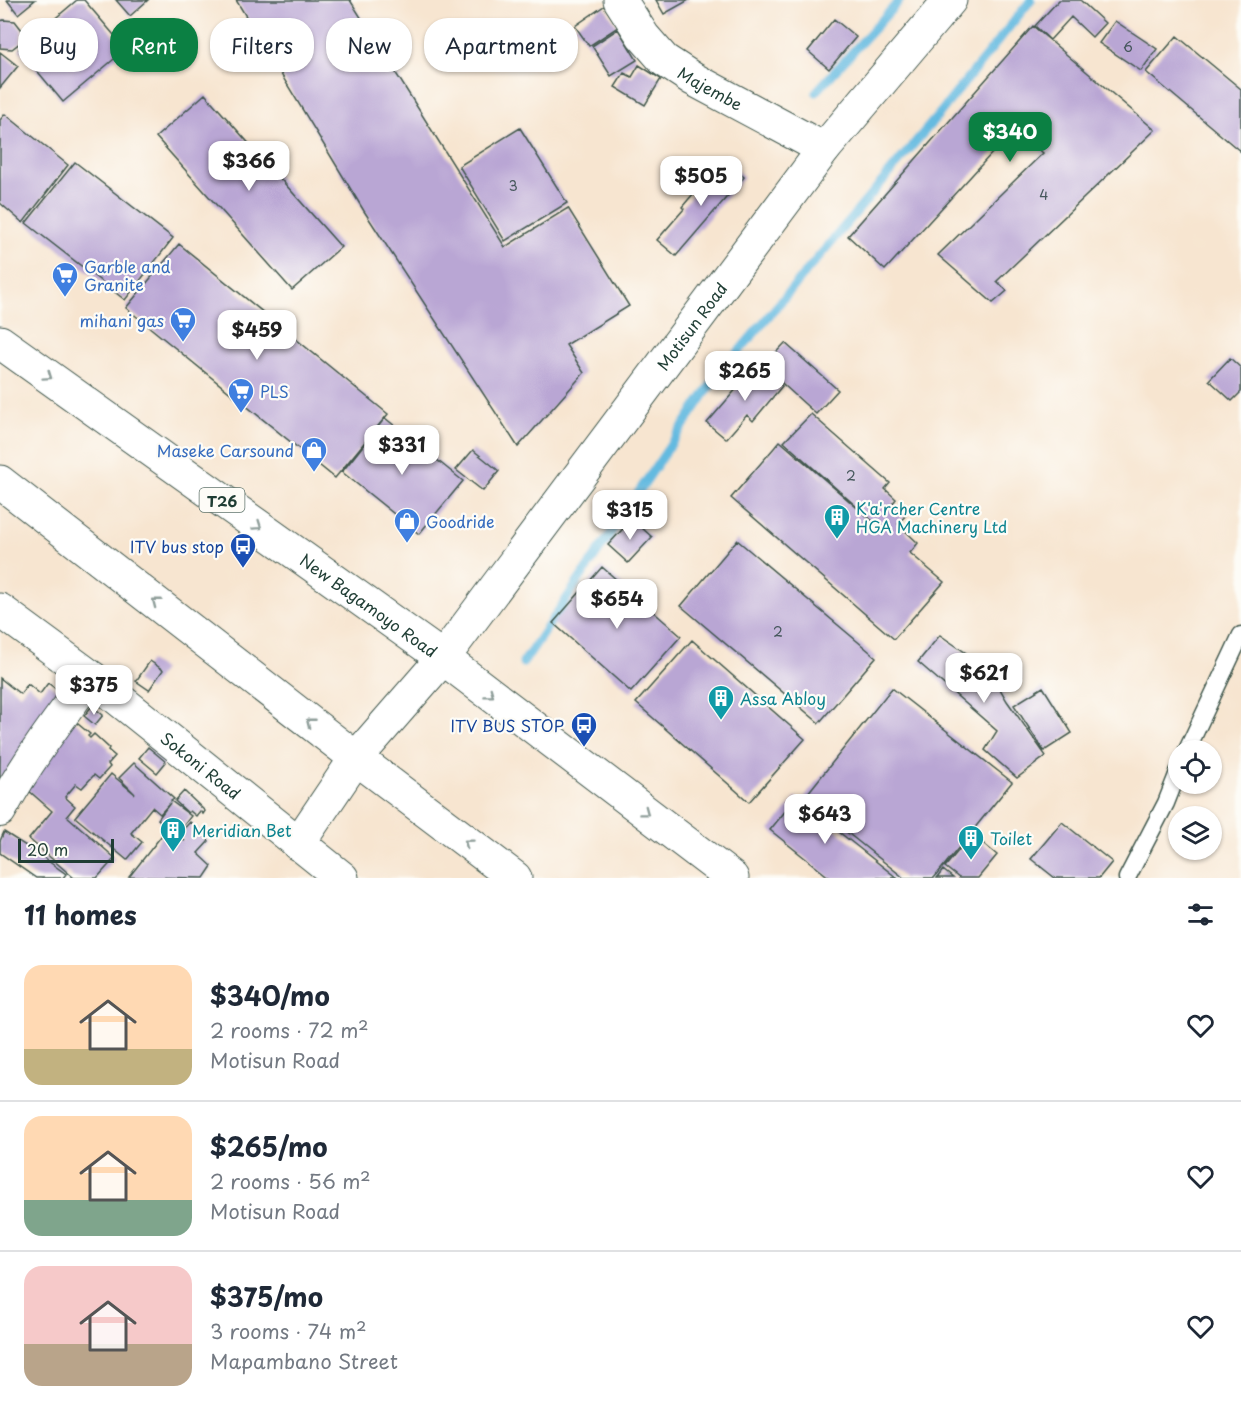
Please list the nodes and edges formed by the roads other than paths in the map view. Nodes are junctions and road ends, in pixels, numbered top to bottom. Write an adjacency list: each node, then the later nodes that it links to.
1 (620, 0): 3 (main road, Majembe)
2 (950, 0): 3 (main road, Motisun Road)
3 (824, 148): 8 (main road, Motisun Road)
4 (0, 342): 8 (main road, New Bagamoyo Road / T26, one-way to 8)
5 (0, 482): 11 (main road, one-way to 5)
6 (0, 610): 9 (main road, Sokoni Road)
7 (1241, 635): 10 (lane)
8 (444, 658): 11 (main road, Motisun Road); 17 (main road, New Bagamoyo Road / T26, one-way to 17)
9 (91, 677): 13 (street); 14 (main road, Sokoni Road)
10 (1192, 740)
11 (356, 758): 14 (main road, Motisun Road); 16 (main road, one-way to 11)
12 (1170, 794): 18 (lane)
13 (0, 811)
14 (298, 844): 15 (main road, Sokoni Road)
15 (342, 878)
16 (515, 878)
17 (732, 878)
18 (1127, 878)

